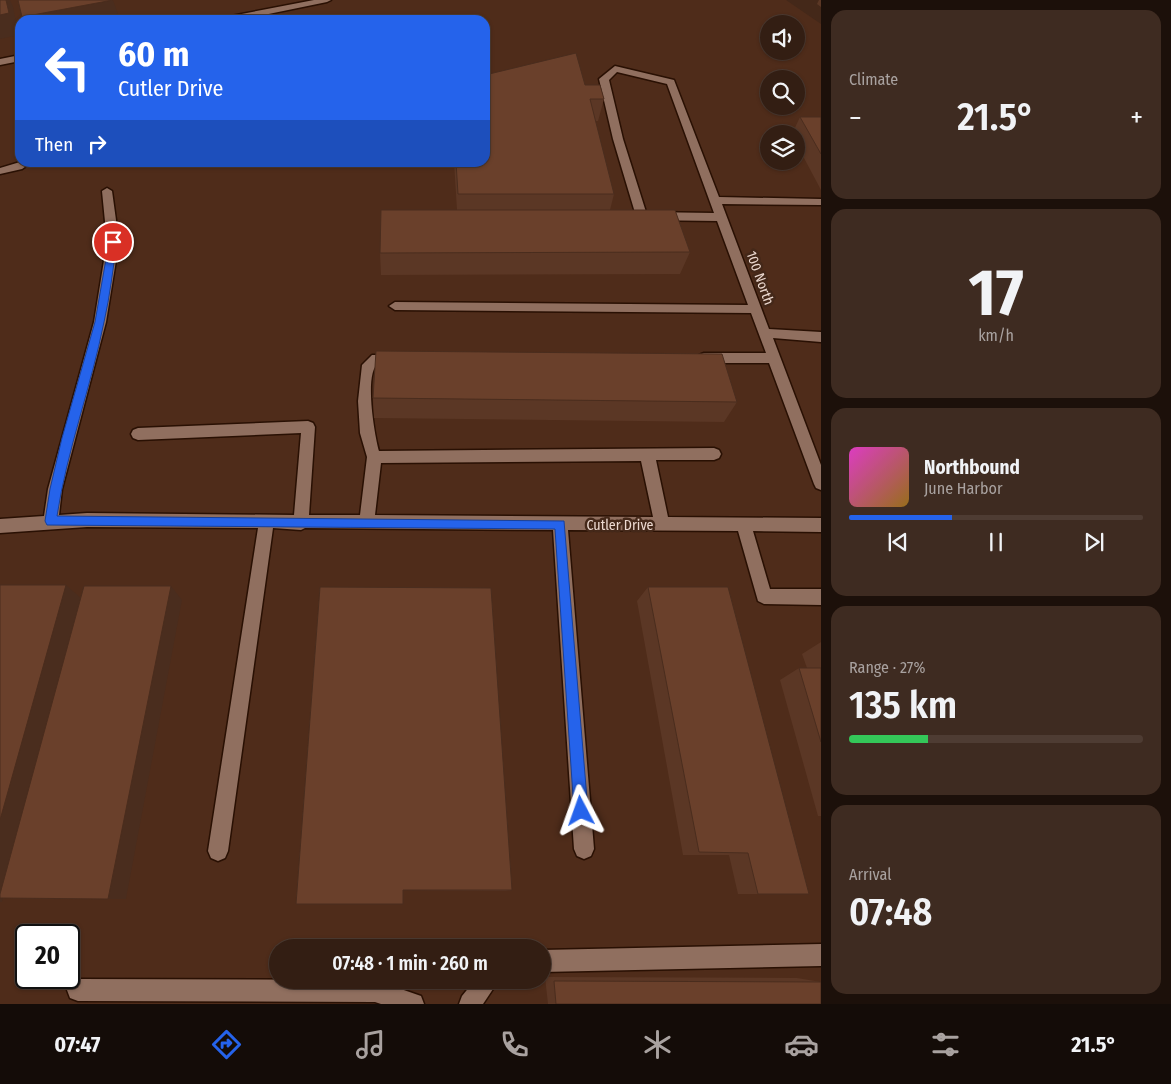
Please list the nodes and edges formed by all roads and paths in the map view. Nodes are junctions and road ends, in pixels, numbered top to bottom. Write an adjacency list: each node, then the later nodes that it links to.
1 (327, 0): 2 (street)
2 (251, 15)
3 (15, 59): 4 (street)
4 (0, 62)
5 (18, 167): 6 (street)
6 (0, 171)
7 (107, 191): 23 (street)
8 (715, 200): 9 (street); 10 (street, 100 North); 10 (street, 100 North)
9 (821, 202)
10 (722, 217): 12 (street, 100 North)
11 (395, 306): 12 (street)
12 (756, 309): 13 (street, 100 North)
13 (765, 333): 14 (street); 17 (street, 100 North)
14 (821, 337)
15 (407, 358): 21 (street)
16 (695, 358): 17 (street)
17 (774, 358): 22 (street, 100 North)
18 (138, 434): 25 (street)
19 (647, 454): 20 (street); 21 (street); 28 (street)
20 (714, 454)
21 (374, 457): 26 (street)
22 (821, 484)
23 (51, 521): 24 (street, Cutler Drive); 31 (street, Cutler Drive)
24 (266, 523): 25 (street, Cutler Drive); 34 (street)
25 (301, 523): 26 (street, Cutler Drive)
26 (367, 523): 27 (street, Cutler Drive)
27 (560, 524): 28 (street, Cutler Drive); 33 (street)
28 (662, 525): 29 (street, Cutler Drive)
29 (744, 525): 30 (street, Cutler Drive); 32 (street)
30 (821, 525)
31 (0, 526)
32 (821, 597)
33 (584, 849)
34 (218, 851)
35 (821, 955): 36 (street)
36 (551, 961)
37 (481, 989): 40 (street)
38 (78, 990): 39 (street)
39 (412, 1004)
40 (470, 1004)

